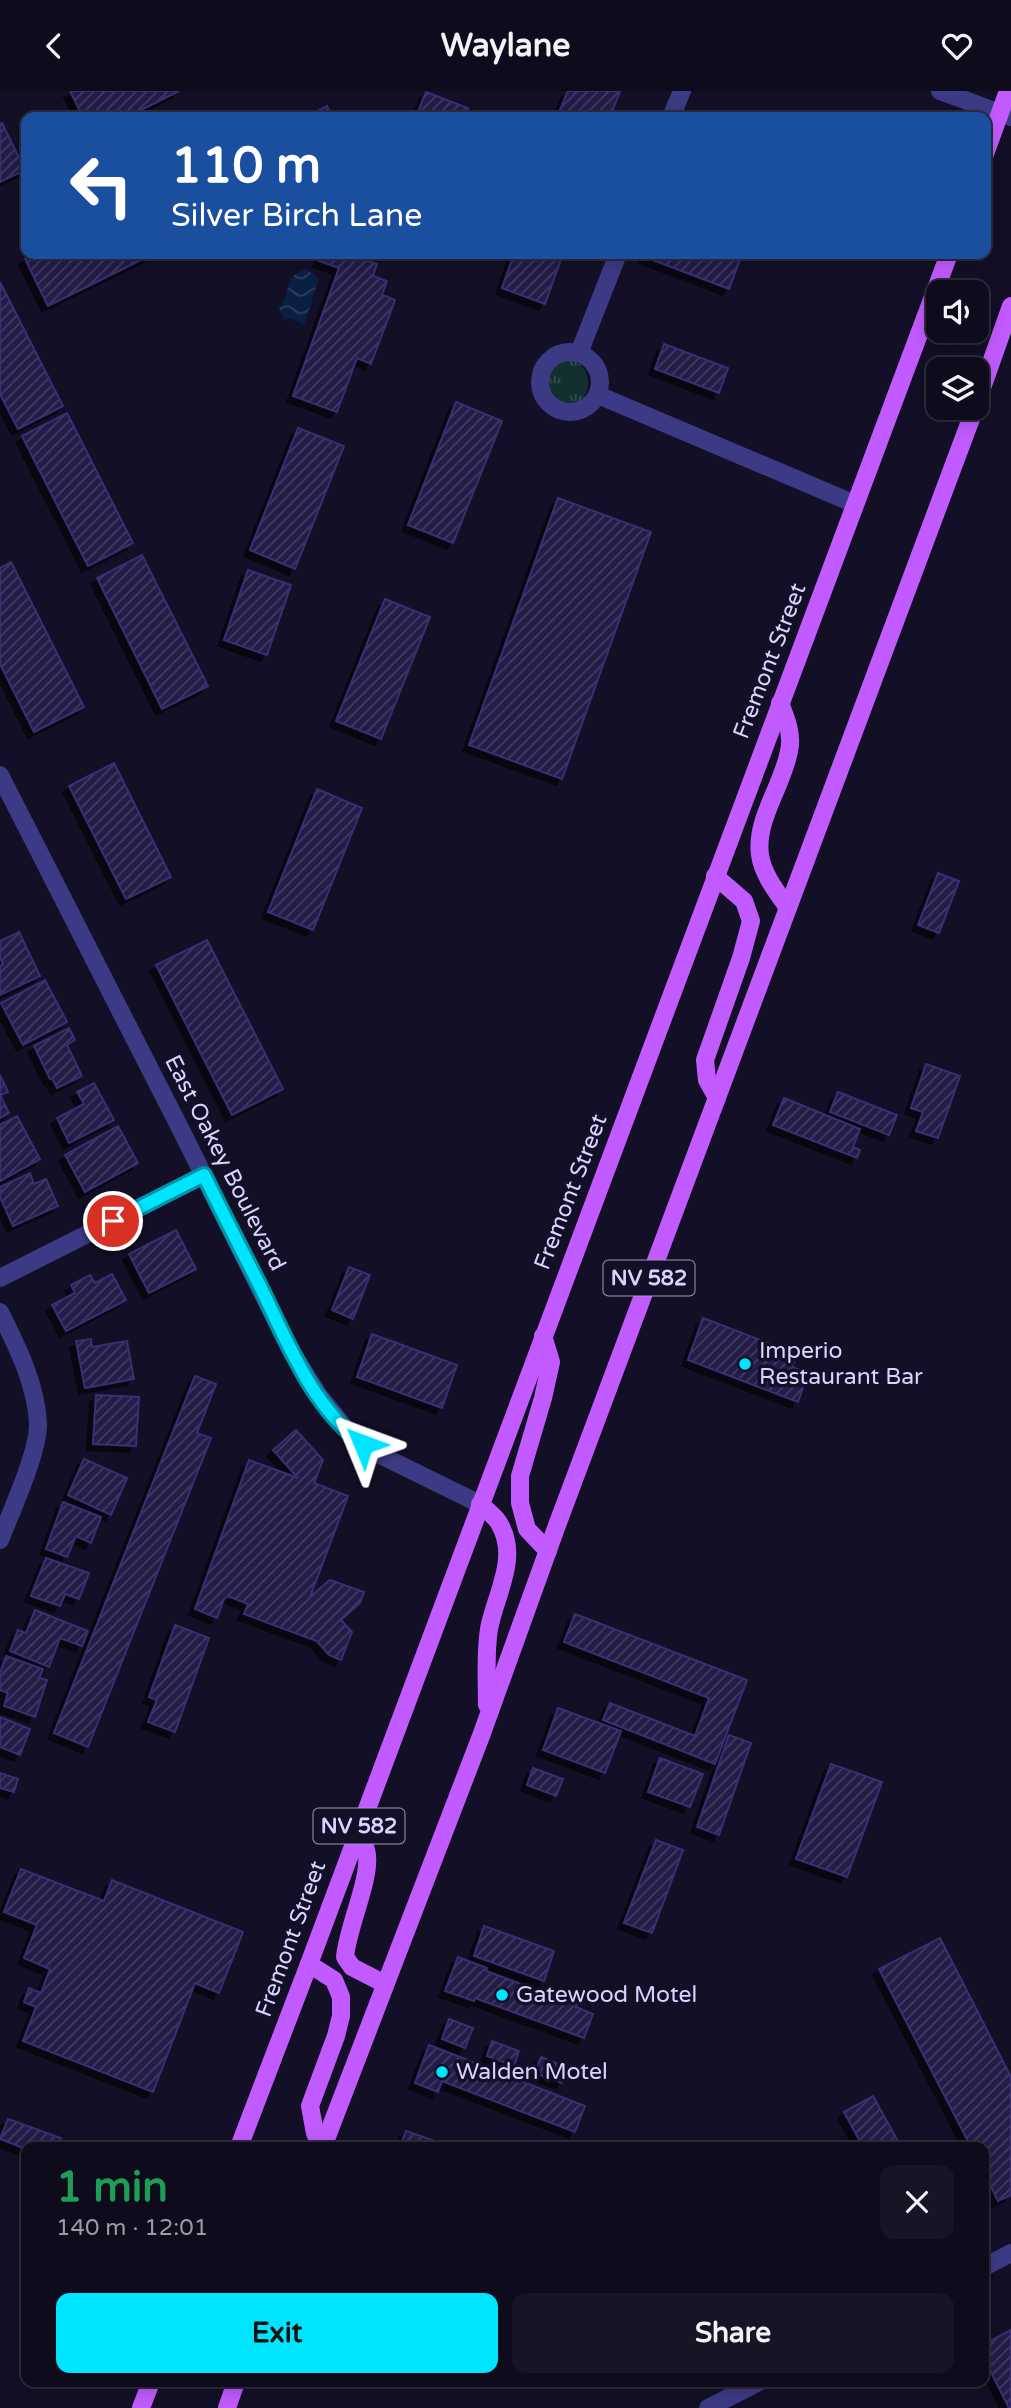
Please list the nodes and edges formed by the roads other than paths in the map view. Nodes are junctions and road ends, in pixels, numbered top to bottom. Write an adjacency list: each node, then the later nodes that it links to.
1 (682, 91): 4 (street)
2 (940, 91): 5 (street)
3 (1008, 91): 5 (main road)
4 (673, 112)
5 (1005, 116): 6 (main road)
6 (991, 143)
7 (616, 259): 10 (street)
8 (947, 259): 14 (main road, Fremont Street / NV 582)
9 (1011, 306): 11 (main road, NV 582)
10 (579, 353): 12 (street); 12 (street)
11 (989, 369)
12 (598, 395): 14 (street)
13 (971, 420): 18 (main road, NV 582)
14 (855, 504): 15 (main road, Fremont Street / NV 582)
15 (780, 703): 17 (main road, Fremont Street / NV 582); 18 (main road)
16 (0, 775): 20 (street, East Oakey Boulevard)
17 (715, 876): 19 (main road); 23 (main road, Fremont Street / NV 582)
18 (788, 908): 19 (main road, NV 582)
19 (717, 1098): 26 (main road, NV 582)
20 (204, 1175): 21 (street); 24 (street, East Oakey Boulevard)
21 (0, 1278)
22 (0, 1312): 25 (street)
23 (543, 1336): 24 (main road, Fremont Street / NV 582); 26 (main road)
24 (480, 1504): 27 (main road); 28 (main road, Fremont Street / NV 582)
25 (0, 1540)
26 (548, 1551): 27 (main road, NV 582)
27 (487, 1717): 30 (main road, NV 582)
28 (358, 1829): 29 (main road, Fremont Street / NV 582); 30 (main road)
29 (309, 1964): 31 (main road, Fremont Street / NV 582); 32 (main road)
30 (385, 1984): 33 (main road, NV 582)
31 (241, 2142)
32 (320, 2142)
33 (324, 2142)
34 (1011, 2253): 35 (street)
35 (989, 2264)
36 (149, 2387): 39 (main road)
37 (234, 2387): 40 (main road)
38 (750, 2387): 41 (street)
39 (141, 2408)
40 (227, 2408)
41 (708, 2408)

